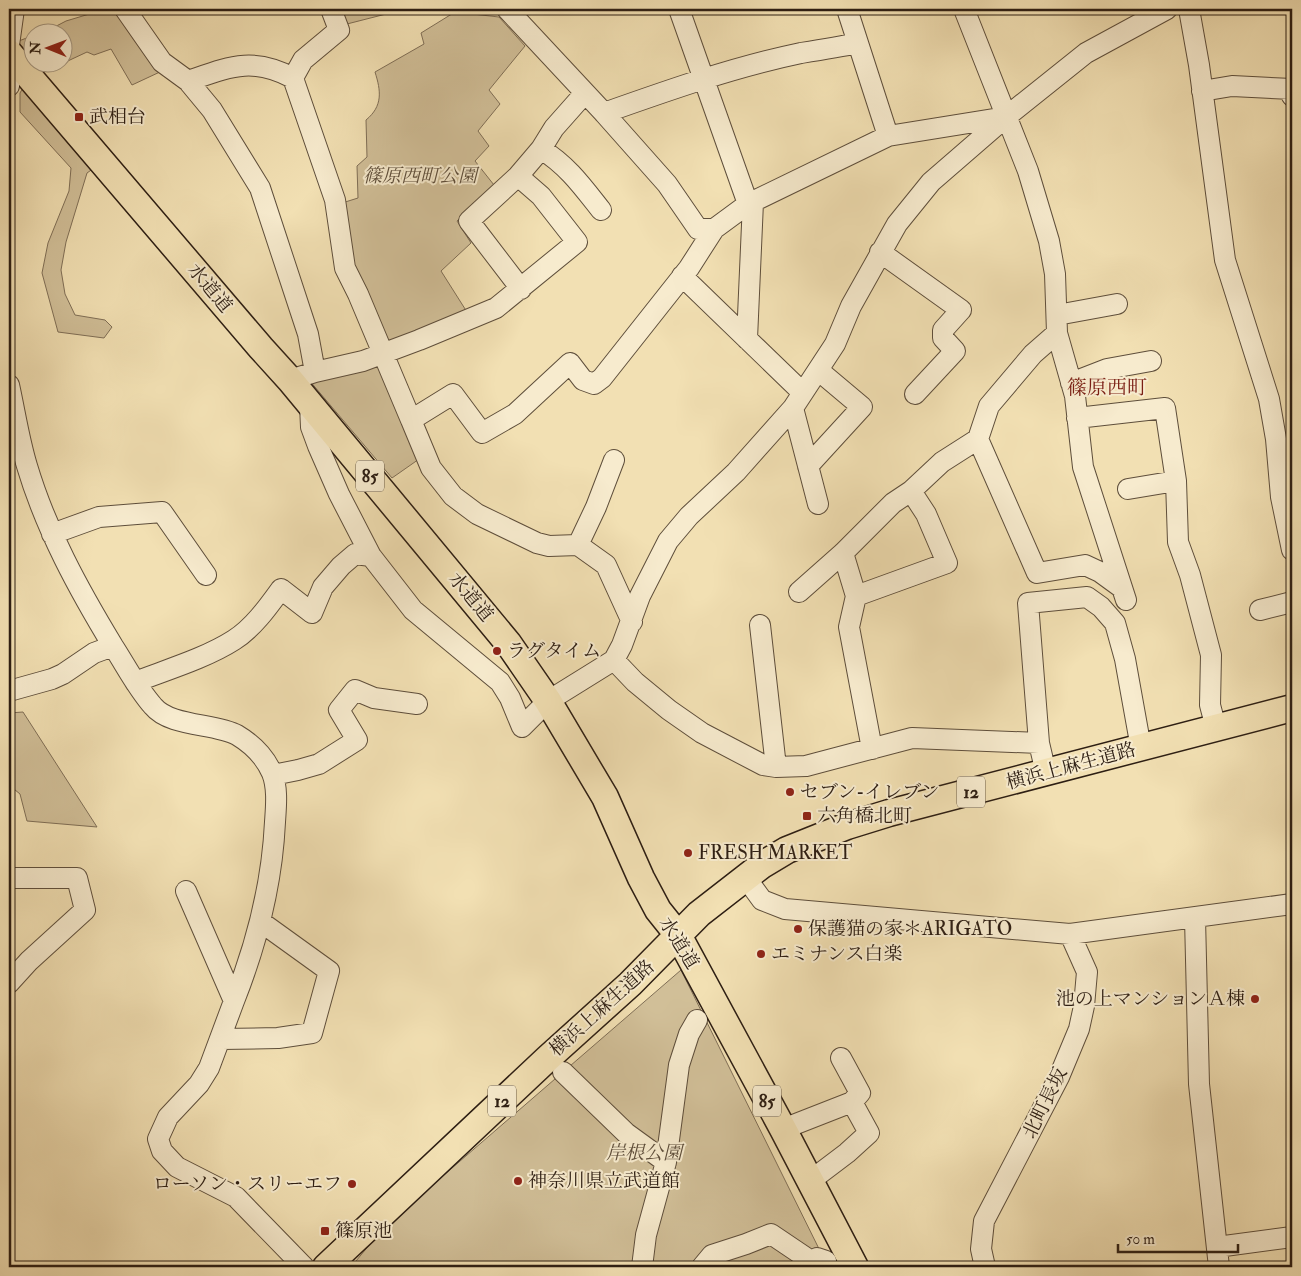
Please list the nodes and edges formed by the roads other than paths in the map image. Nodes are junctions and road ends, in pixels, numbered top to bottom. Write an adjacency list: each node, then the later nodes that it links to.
1 (14, 9): 11 (street)
2 (331, 9): 12 (street)
3 (507, 9): 17 (street)
4 (679, 9): 13 (street)
5 (846, 9): 10 (street)
6 (964, 9): 20 (street)
7 (1167, 9): 20 (street)
8 (1189, 9): 16 (street)
9 (132, 10): 14 (street)
10 (858, 44): 13 (street); 21 (street)
11 (10, 51): 15 (street); 37 (main road, 水道道 / 85)
12 (293, 78): 14 (street); 33 (street)
13 (704, 79): 19 (street); 24 (street)
14 (188, 81): 36 (street)
15 (9, 86)
16 (1202, 91): 18 (street); 54 (street)
17 (585, 93): 19 (street); 22 (street)
18 (1292, 96)
19 (604, 113): 26 (street)
20 (1006, 117): 21 (street); 27 (street); 31 (street)
21 (888, 136): 24 (street)
22 (542, 149): 23 (street); 25 (street)
23 (518, 176): 29 (street); 29 (street)
24 (750, 203): 26 (street); 32 (street)
25 (601, 210)
26 (714, 229): 28 (street)
27 (880, 252): 35 (street); 40 (street)
28 (682, 276): 32 (street); 44 (street)
29 (521, 289): 33 (street)
30 (1117, 304): 31 (street)
31 (1057, 324): 38 (street); 45 (street)
32 (747, 339): 41 (street)
33 (383, 353): 36 (street); 44 (street)
34 (1151, 361): 38 (street)
35 (818, 370): 41 (street); 47 (street)
36 (315, 372): 37 (street)
37 (290, 380): 42 (main road, 水道道 / 85)
38 (1071, 383): 43 (street)
39 (9, 385): 52 (street)
40 (915, 394)
41 (798, 400): 47 (street); 62 (street)
42 (310, 405): 56 (street); 68 (main road, 水道道 / 85)
43 (1077, 418): 45 (street); 48 (street)
44 (411, 420): 53 (street)
45 (978, 439): 50 (street)
46 (614, 460): 53 (street)
47 (808, 466): 51 (street)
48 (1176, 481): 49 (street); 71 (street)
49 (1128, 489)
50 (911, 491): 55 (street); 59 (street)
51 (818, 504)
52 (52, 534): 57 (street); 64 (street)
53 (578, 545): 62 (street)
54 (1292, 550)
55 (843, 553): 58 (street); 59 (street)
56 (370, 556): 66 (street); 68 (street)
57 (206, 575)
58 (799, 592)
59 (856, 596): 74 (street)
60 (1292, 602): 61 (street)
61 (1260, 610)
62 (632, 622): 65 (street)
63 (760, 625): 75 (street)
64 (113, 646): 66 (street); 67 (street)
65 (614, 660): 68 (street); 75 (street)
66 (135, 682): 77 (street)
67 (9, 691)
68 (548, 701): 85 (main road, 水道道 / 85)
69 (417, 704): 77 (street)
70 (1292, 708): 71 (main road, 横浜上麻生道路 / 12)
71 (1216, 728): 73 (main road, 横浜上麻生道路 / 12)
72 (1039, 743): 73 (street); 74 (street); 76 (street)
73 (1141, 748): 76 (main road, 横浜上麻生道路 / 12)
74 (872, 749): 75 (street)
75 (766, 770)
76 (1046, 773): 79 (main road, 横浜上麻生道路 / 12)
77 (273, 774): 83 (street)
78 (9, 878): 86 (street)
79 (746, 878): 84 (street); 85 (main road, 横浜上麻生道路 / 12)
80 (186, 891): 87 (street)
81 (1292, 904): 82 (street)
82 (1195, 918): 84 (street); 97 (street)
83 (261, 922): 87 (street); 89 (street)
84 (1070, 934): 104 (street, 北町長坂)
85 (678, 935): 93 (main road, 水道道 / 85); 100 (main road, 横浜上麻生道路 / 12)
86 (9, 983)
87 (234, 1001): 89 (street)
88 (697, 1020): 94 (street)
89 (220, 1039): 99 (street)
90 (841, 1058): 92 (street)
91 (563, 1072): 94 (street)
92 (852, 1102): 93 (street); 95 (street)
93 (783, 1129): 95 (main road, 水道道 / 85)
94 (666, 1162): 101 (street)
95 (810, 1181): 103 (main road, 水道道 / 85)
96 (1292, 1237): 97 (street)
97 (1217, 1247): 105 (street)
98 (826, 1261): 102 (street)
99 (304, 1267)
100 (326, 1267)
101 (642, 1267)
102 (702, 1267)
103 (854, 1267)
104 (985, 1267)
105 (1219, 1267)

